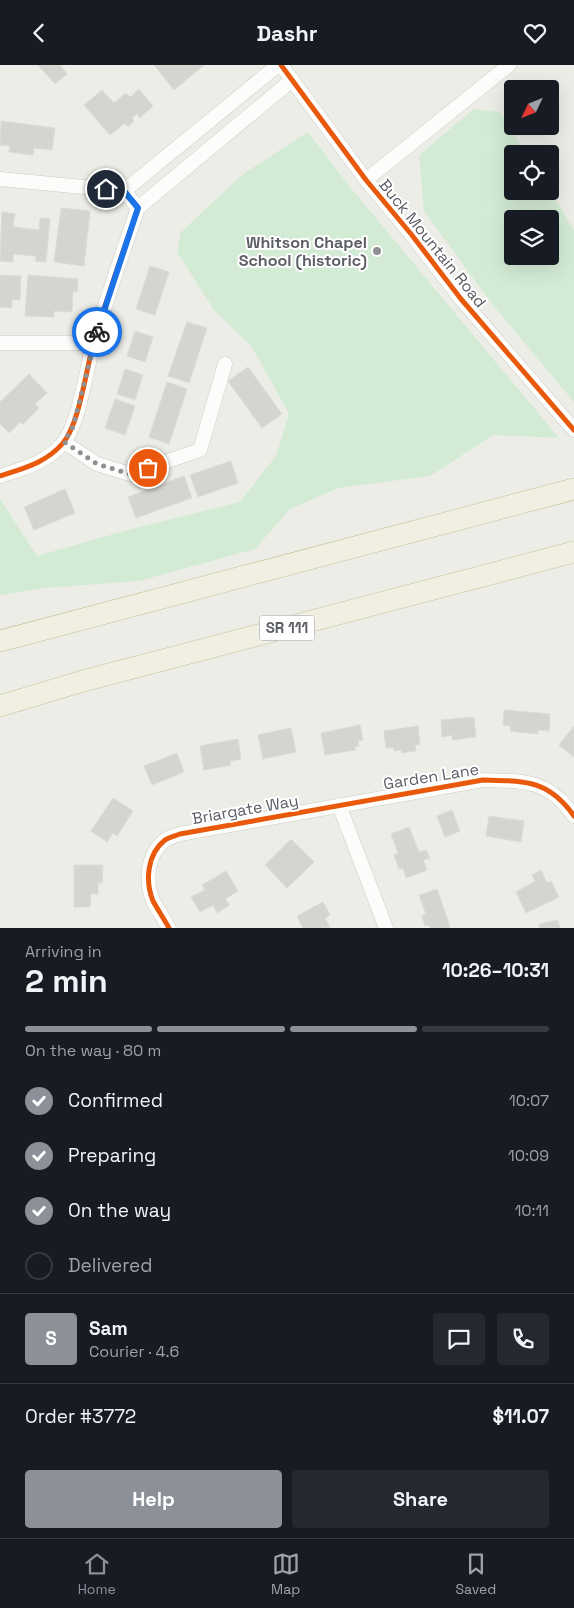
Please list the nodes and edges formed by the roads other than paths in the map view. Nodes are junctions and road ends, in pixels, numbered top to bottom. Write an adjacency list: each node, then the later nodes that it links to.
1 (280, 65): 3 (street, Buck Mountain Road); 6 (street)
2 (509, 65): 5 (street)
3 (292, 80): 5 (street, Buck Mountain Road); 7 (street)
4 (0, 179): 6 (street)
5 (366, 180): 11 (street, Buck Mountain Road)
6 (124, 191): 7 (street)
7 (138, 208): 9 (street)
8 (0, 343): 9 (street)
9 (94, 343): 12 (street)
10 (225, 364): 12 (street)
11 (574, 430)
12 (64, 442): 13 (street)
13 (0, 475)
14 (574, 489): 16 (highway)
15 (574, 552): 17 (highway, SR 111)
16 (0, 641)
17 (0, 706)
18 (339, 805): 19 (street, Garden Lane); 20 (street, Briargate Way); 21 (street)
19 (574, 816)
20 (169, 928)
21 (386, 928)

